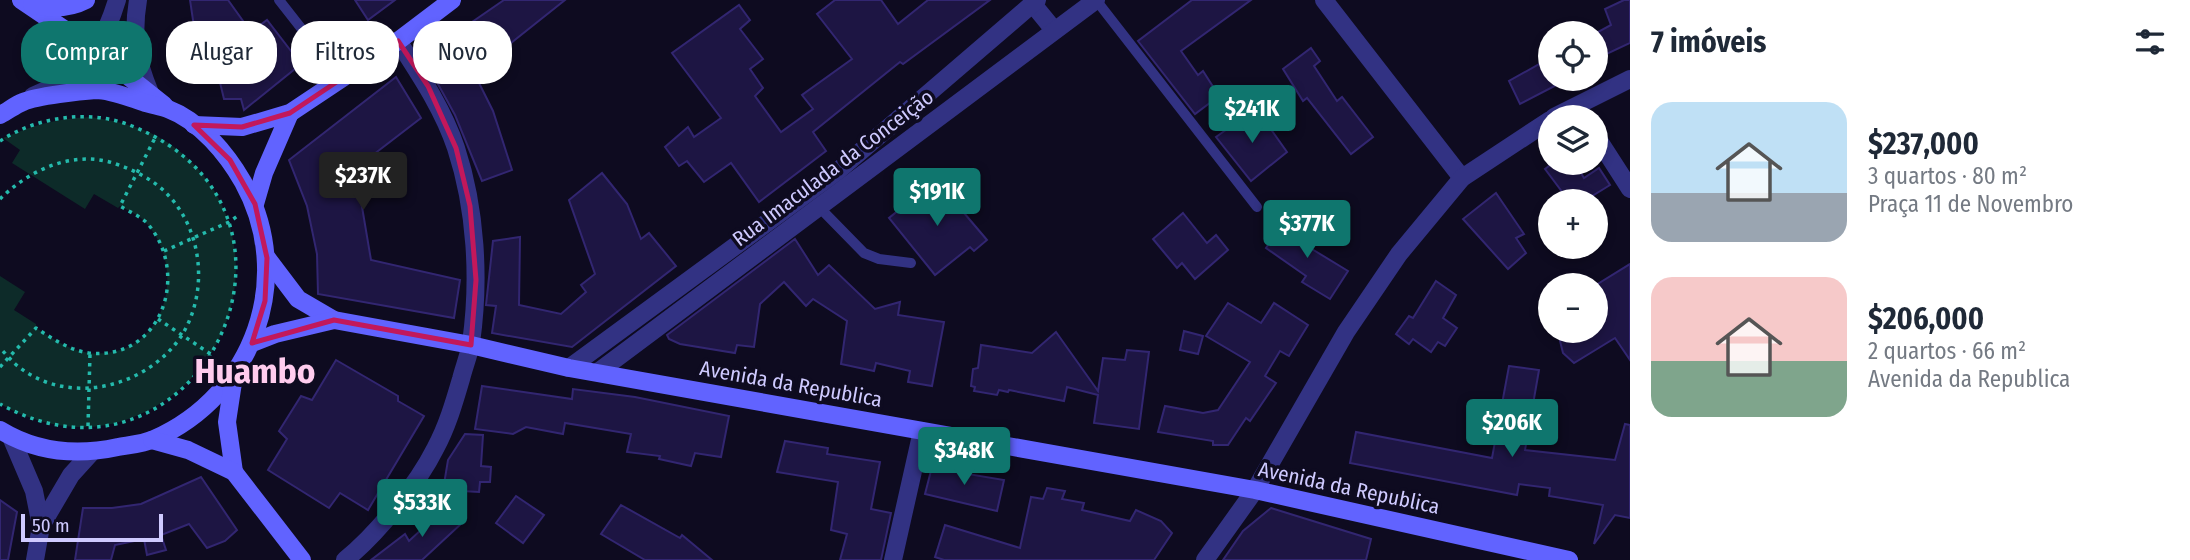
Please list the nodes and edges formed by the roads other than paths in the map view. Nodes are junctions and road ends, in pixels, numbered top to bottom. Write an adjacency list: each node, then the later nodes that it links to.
1 (86, 0): 8 (main road)
2 (117, 0): 11 (street)
3 (138, 0): 20 (street)
4 (279, 0): 12 (lane)
5 (452, 0): 14 (main road)
6 (1096, 0): 13 (street, Rua Imaculada da Conceição); 33 (lane)
7 (1324, 0): 29 (street)
8 (24, 2): 10 (main road)
9 (1034, 2): 13 (street); 39 (street, Rua Imaculada da Conceição)
10 (52, 21)
11 (110, 21)
12 (295, 21)
13 (1054, 30): 32 (street, Rua Imaculada da Conceição)
14 (399, 40)
15 (399, 42): 38 (street)
16 (1630, 79): 22 (street)
17 (57, 84): 21 (street)
18 (138, 84): 20 (main road)
19 (334, 84): 24 (main road)
20 (150, 93): 23 (main road)
21 (25, 101): 23 (main road); 25 (main road)
22 (1591, 105)
23 (170, 110): 26 (main road)
24 (290, 113): 26 (main road); 31 (main road)
25 (0, 115)
26 (194, 125): 31 (main road)
27 (1538, 127): 29 (street)
28 (1608, 155): 30 (street)
29 (1462, 178): 47 (street)
30 (1630, 189)
31 (255, 204): 34 (main road)
32 (819, 207): 35 (lane); 40 (street, Rua Imaculada da Conceição)
33 (1257, 207)
34 (267, 258): 36 (main road); 37 (main road)
35 (911, 263)
36 (334, 320): 37 (main road); 38 (main road, Avenida da Republica)
37 (252, 343): 41 (main road)
38 (471, 345): 39 (main road, Avenida da Republica); 51 (street)
39 (569, 368): 40 (main road, Avenida da Republica)
40 (598, 372): 42 (main road, Avenida da Republica)
41 (234, 376): 44 (main road); 46 (main road)
42 (922, 431): 47 (main road, Avenida da Republica); 52 (street)
43 (6, 434): 45 (main road); 48 (street)
44 (152, 440): 45 (main road); 46 (main road)
45 (91, 453): 48 (street)
46 (234, 472): 50 (main road)
47 (1255, 490): 53 (street); 54 (main road, Avenida da Republica)
48 (41, 526): 49 (street)
49 (35, 560)
50 (302, 560)
51 (345, 560)
52 (893, 560)
53 (1205, 560)
54 (1569, 560)

